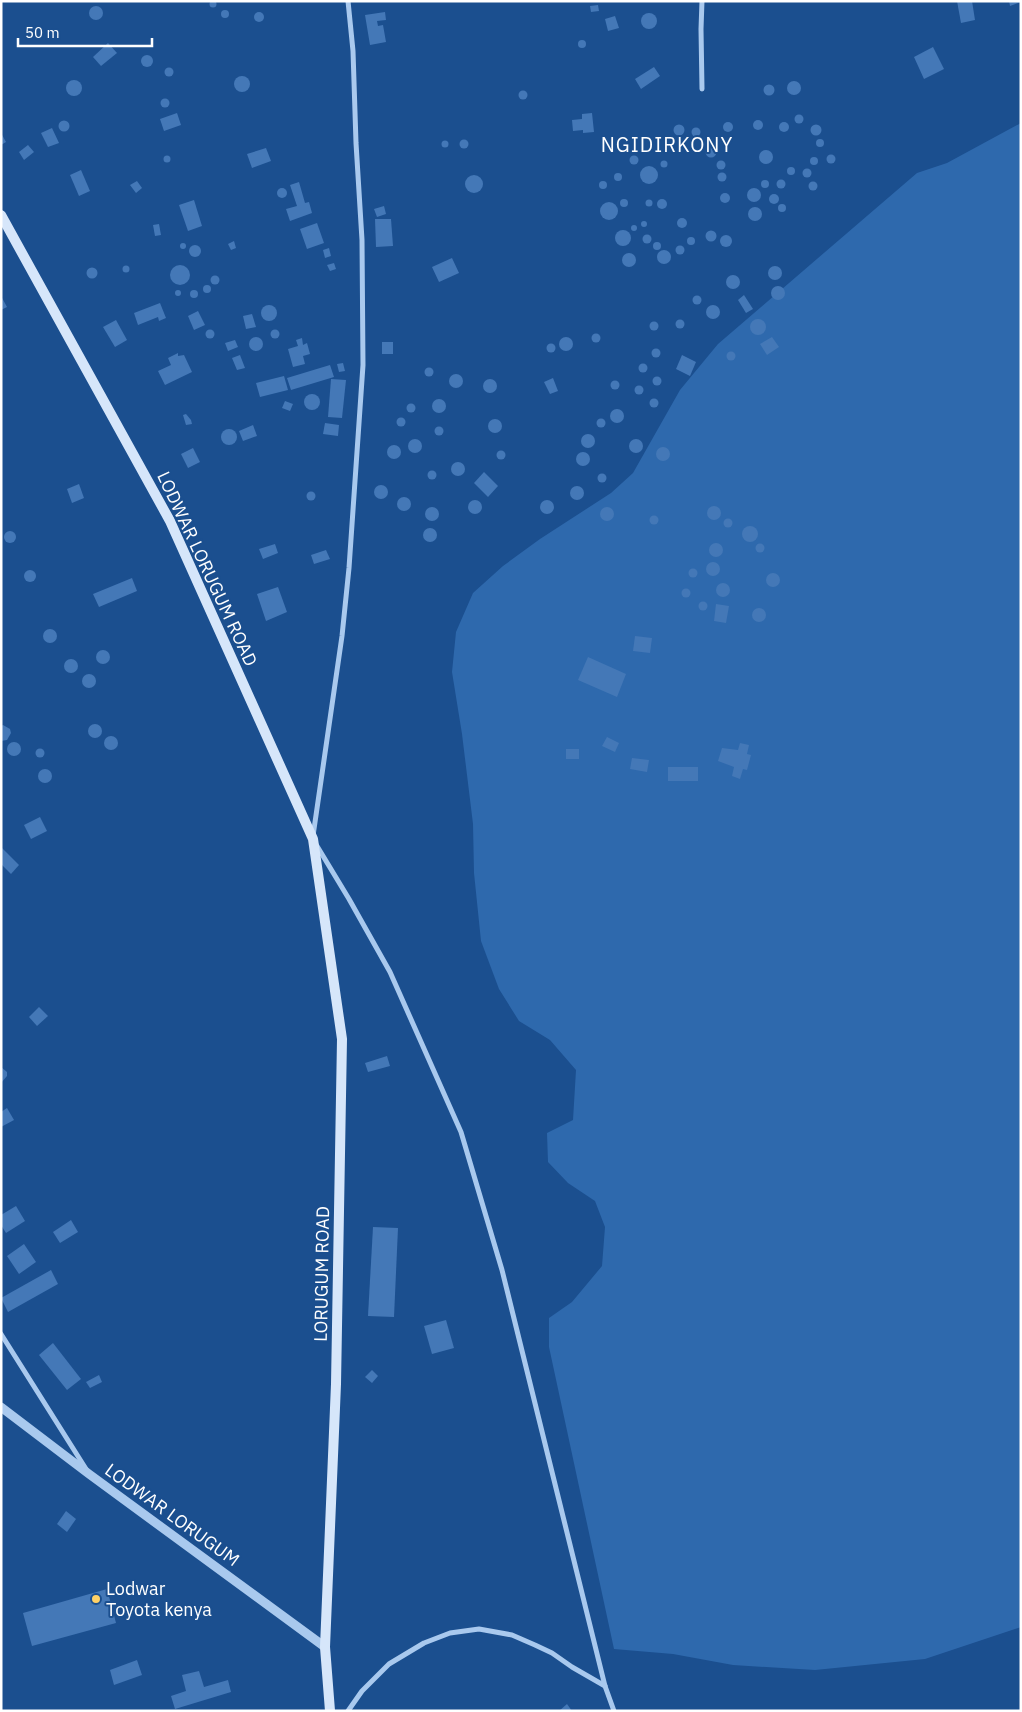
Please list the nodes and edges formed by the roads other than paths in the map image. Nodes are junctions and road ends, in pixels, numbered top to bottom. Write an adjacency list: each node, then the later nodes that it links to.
1 (348, 1): 5 (street)
2 (702, 1): 3 (street)
3 (702, 90)
4 (1, 215): 5 (main road, LODWAR LORUGUM ROAD)
5 (313, 839): 9 (main road, LORUGUM ROAD); 10 (street)
6 (1, 1334): 8 (street)
7 (1, 1407): 8 (street, LODWAR LORUGUM)
8 (89, 1474): 9 (street, LODWAR LORUGUM)
9 (325, 1647): 11 (main road, LORUGUM ROAD)
10 (605, 1686): 12 (street); 13 (street)
11 (330, 1711)
12 (348, 1711)
13 (614, 1711)

